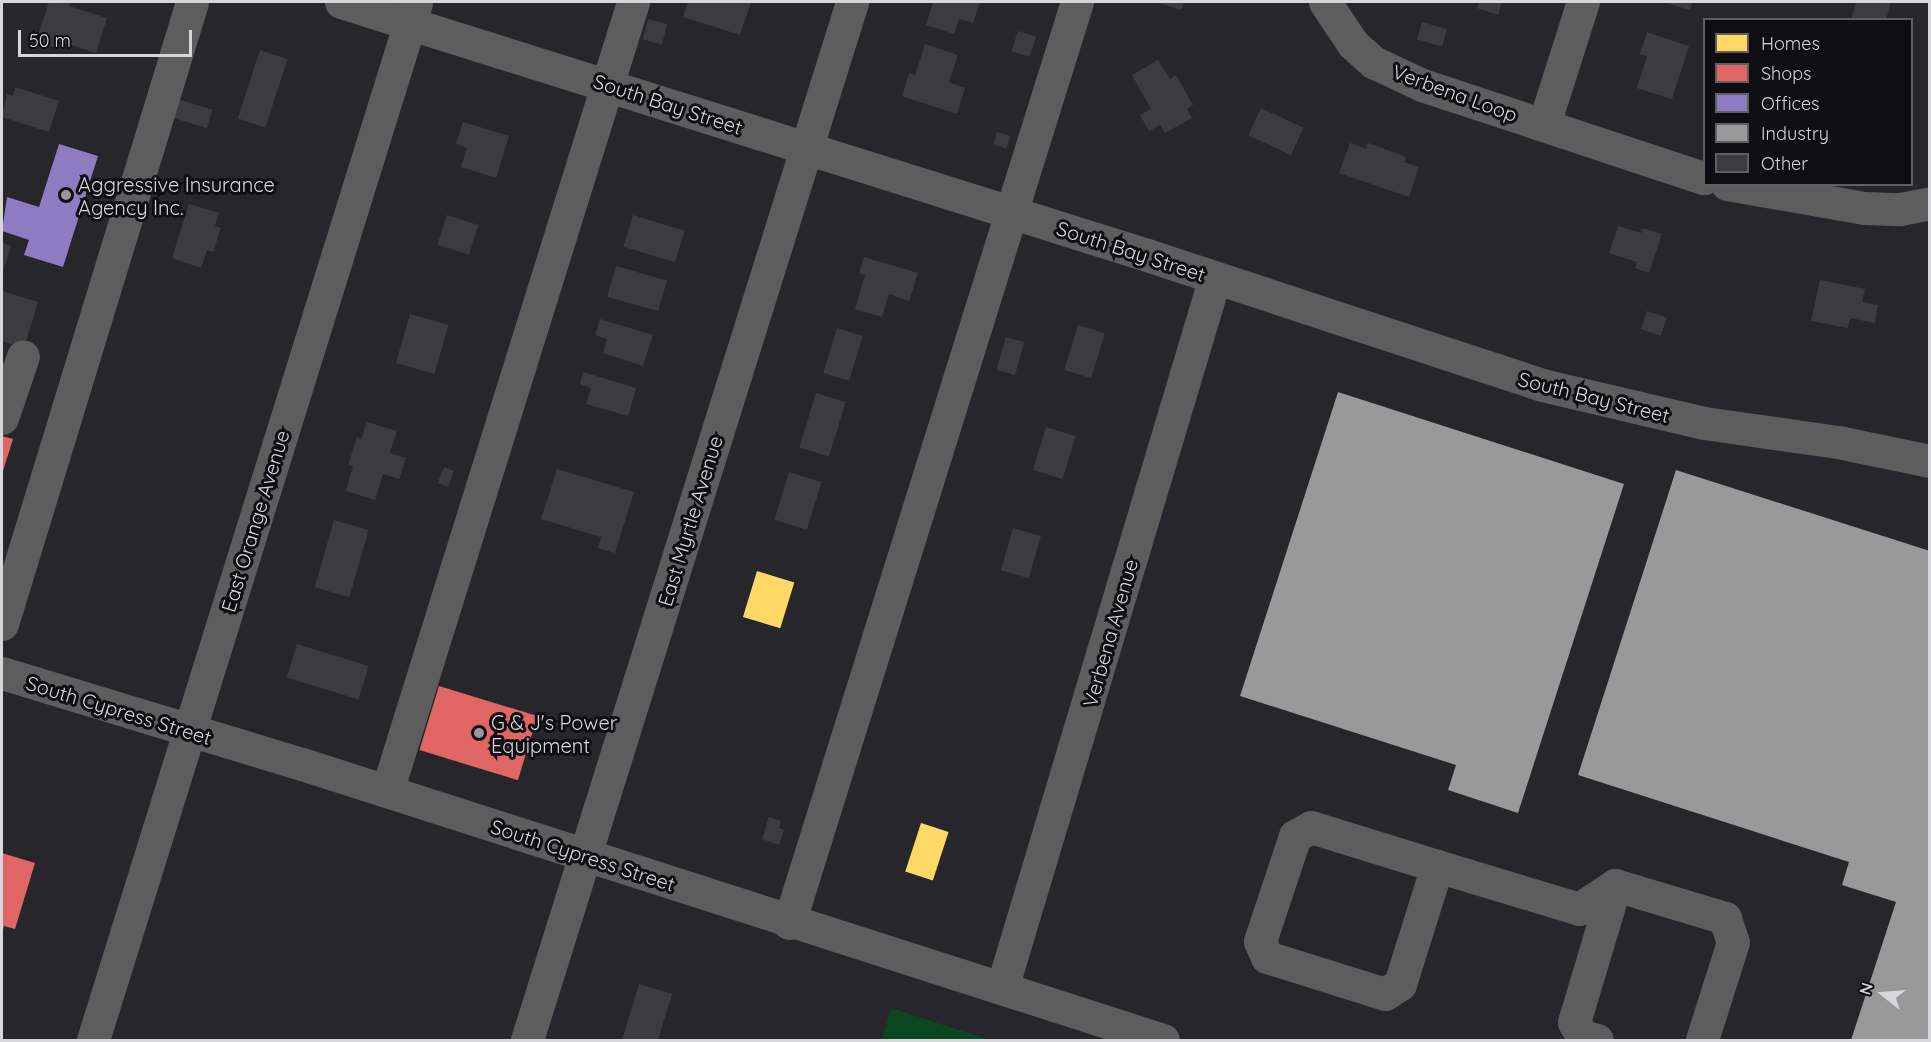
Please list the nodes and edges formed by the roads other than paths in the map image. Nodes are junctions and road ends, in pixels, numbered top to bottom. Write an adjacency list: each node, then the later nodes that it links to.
1 (192, 2): 20 (street)
2 (341, 2): 8 (street, South Bay Street)
3 (633, 2): 9 (street)
4 (852, 2): 11 (street, East Myrtle Avenue)
5 (1077, 2): 15 (street)
6 (1325, 2): 10 (street, Verbena Loop)
7 (1582, 2): 10 (street, Verbena Loop)
8 (413, 12): 9 (street, South Bay Street); 22 (street, East Orange Avenue)
9 (607, 84): 11 (street, South Bay Street); 23 (street)
10 (1544, 124): 12 (street, Verbena Loop)
11 (806, 148): 15 (street, South Bay Street); 24 (street, East Myrtle Avenue)
12 (1703, 178)
13 (1738, 186): 14 (street)
14 (1929, 203)
15 (1011, 213): 16 (street, South Bay Street); 27 (street)
16 (1215, 277): 19 (street, South Bay Street); 28 (street, Verbena Avenue)
17 (23, 356): 18 (street)
18 (2, 418)
19 (1929, 461)
20 (2, 624)
21 (2, 673): 22 (street, South Cypress Street)
22 (189, 732): 23 (street, South Cypress Street); 29 (street, East Orange Avenue)
23 (387, 791): 24 (street, South Cypress Street)
24 (586, 855): 27 (street, South Cypress Street); 30 (street, East Myrtle Avenue)
25 (1437, 866): 25 (street); 26 (street)
26 (1592, 913): 32 (street); 33 (street)
27 (789, 922): 28 (street, South Cypress Street)
28 (1002, 988): 31 (street, South Cypress Street)
29 (93, 1041)
30 (527, 1041)
31 (1163, 1041)
32 (1597, 1041)
33 (1701, 1041)

